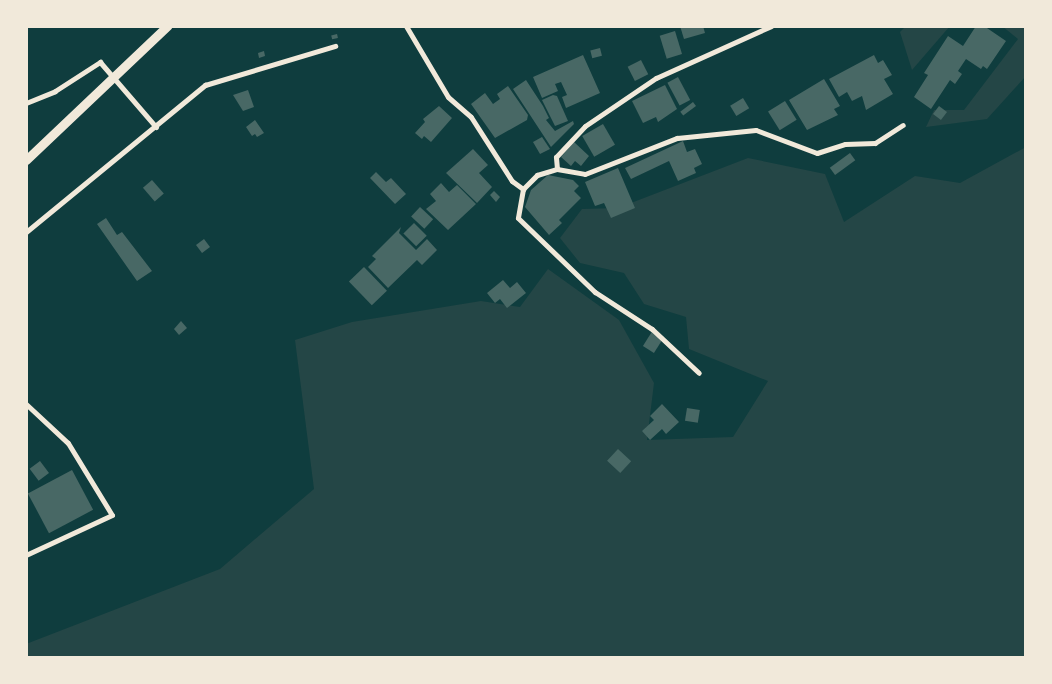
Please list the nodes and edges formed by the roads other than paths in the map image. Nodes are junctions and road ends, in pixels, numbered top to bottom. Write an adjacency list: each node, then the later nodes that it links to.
1 (166, 26): 5 (street)
2 (406, 26): 11 (street)
3 (771, 26): 10 (street)
4 (335, 46): 8 (street)
5 (113, 79): 6 (street); 8 (street); 9 (street)
6 (26, 103)
7 (903, 125): 10 (street)
8 (156, 127): 12 (street)
9 (26, 160)
10 (557, 169): 11 (street)
11 (523, 189): 13 (street)
12 (26, 232)
13 (700, 374)
14 (26, 404): 15 (street)
15 (26, 555)

